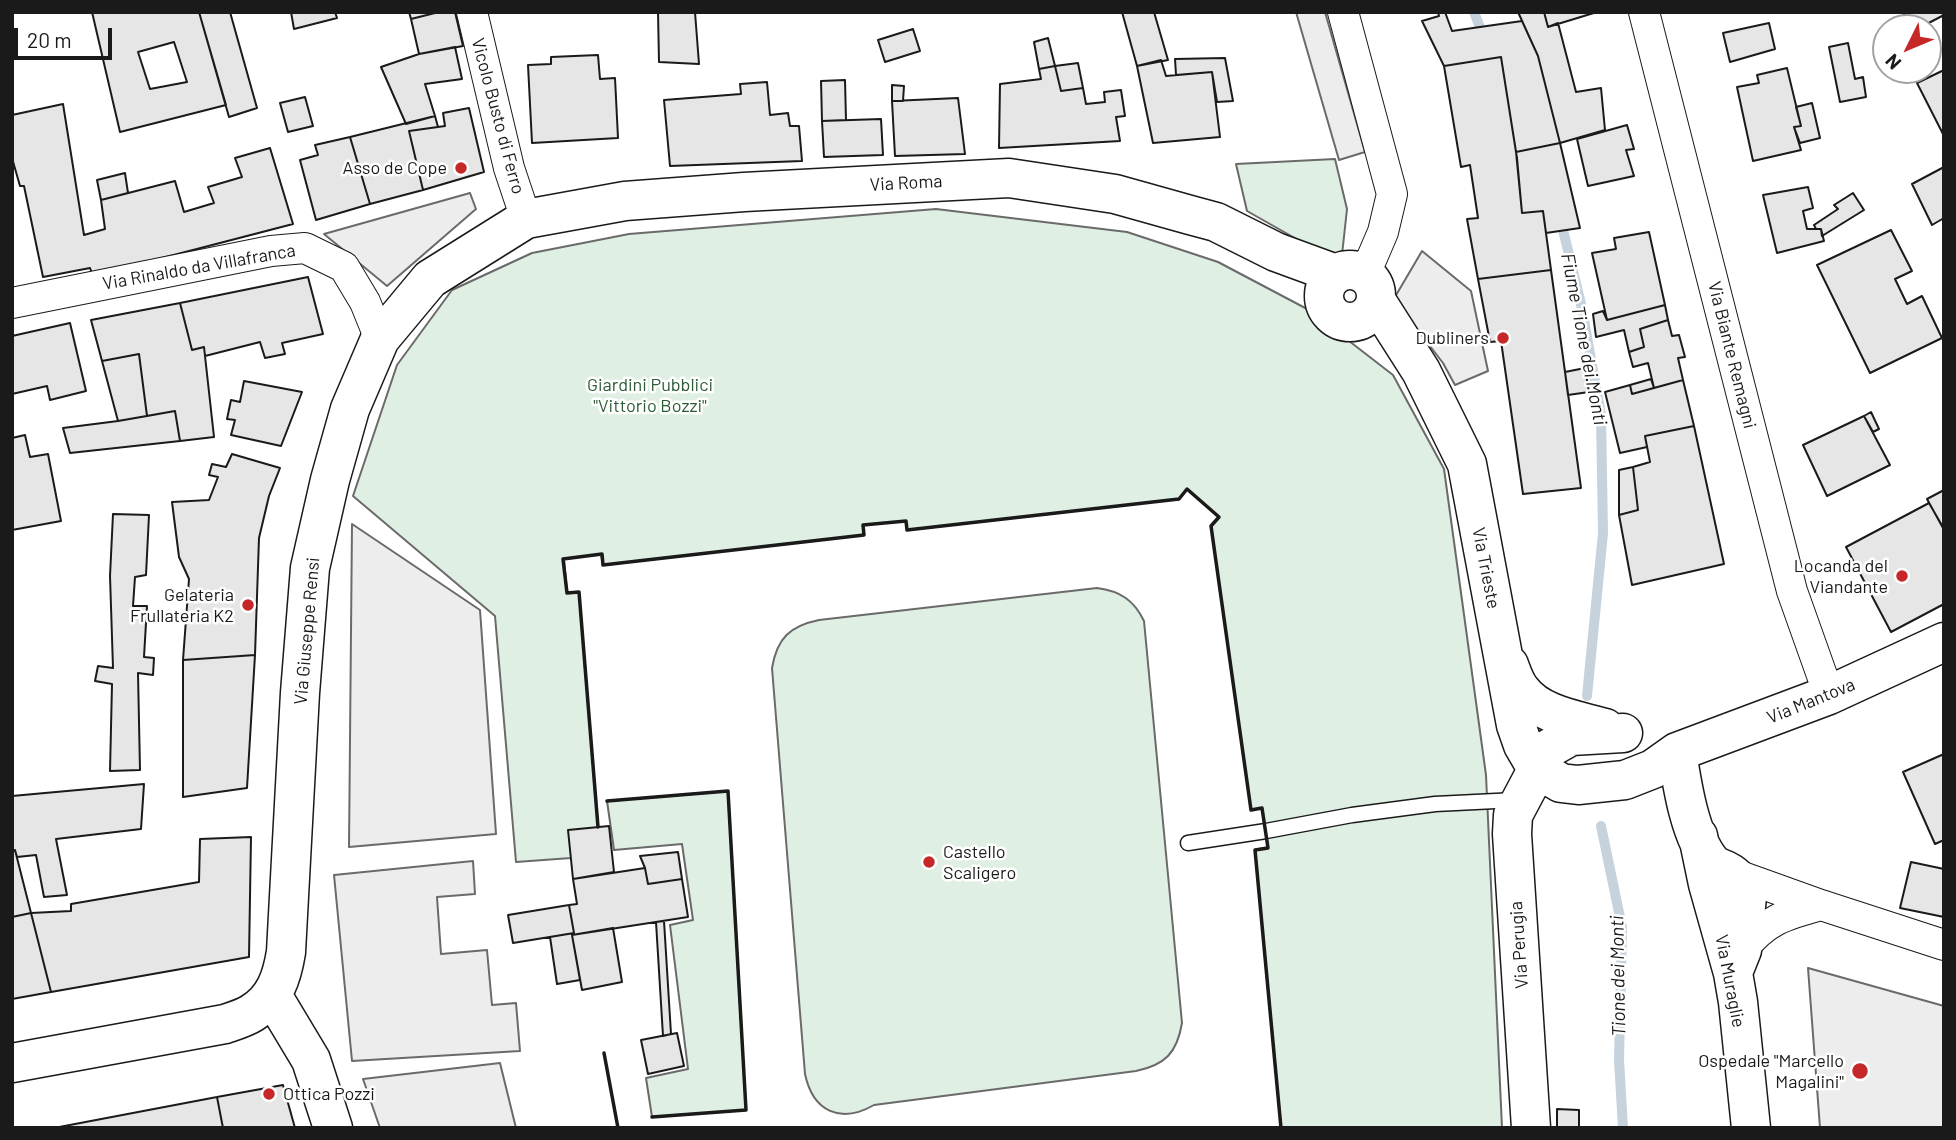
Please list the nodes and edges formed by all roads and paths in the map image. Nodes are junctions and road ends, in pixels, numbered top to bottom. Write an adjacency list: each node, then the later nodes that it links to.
1 (472, 12): 4 (street, Vicolo Busto di Ferro)
2 (1343, 12): 5 (street)
3 (1644, 12): 10 (street, Via Biante Remagni)
4 (526, 219): 5 (street, Via Roma); 7 (street, Via Giuseppe Rensi)
5 (1351, 295): 9 (street, Via Trieste)
6 (12, 303): 7 (street, Via Rinaldo da Villafranca)
7 (380, 339): 20 (street, Via Giuseppe Rensi)
8 (1944, 642): 10 (street, Via Mantova)
9 (1502, 651): 11 (street); 13 (street, Via Trieste)
10 (1829, 695): 12 (street, Via Mantova)
11 (1623, 733): 12 (street); 13 (street)
12 (1676, 752): 13 (street, Via Mantova); 14 (street)
13 (1529, 784): 15 (lane); 23 (street, Via Perugia)
14 (1698, 836): 16 (street, Via Muraglie); 19 (street, Via Muraglie)
15 (1188, 843)
16 (1729, 872): 17 (street); 19 (street, Via Muraglie)
17 (1821, 905): 18 (street); 19 (street)
18 (1944, 945)
19 (1737, 962): 24 (street, Via Muraglie)
20 (272, 995): 21 (street); 22 (street)
21 (12, 1063)
22 (333, 1128)
23 (1531, 1128)
24 (1751, 1128)

